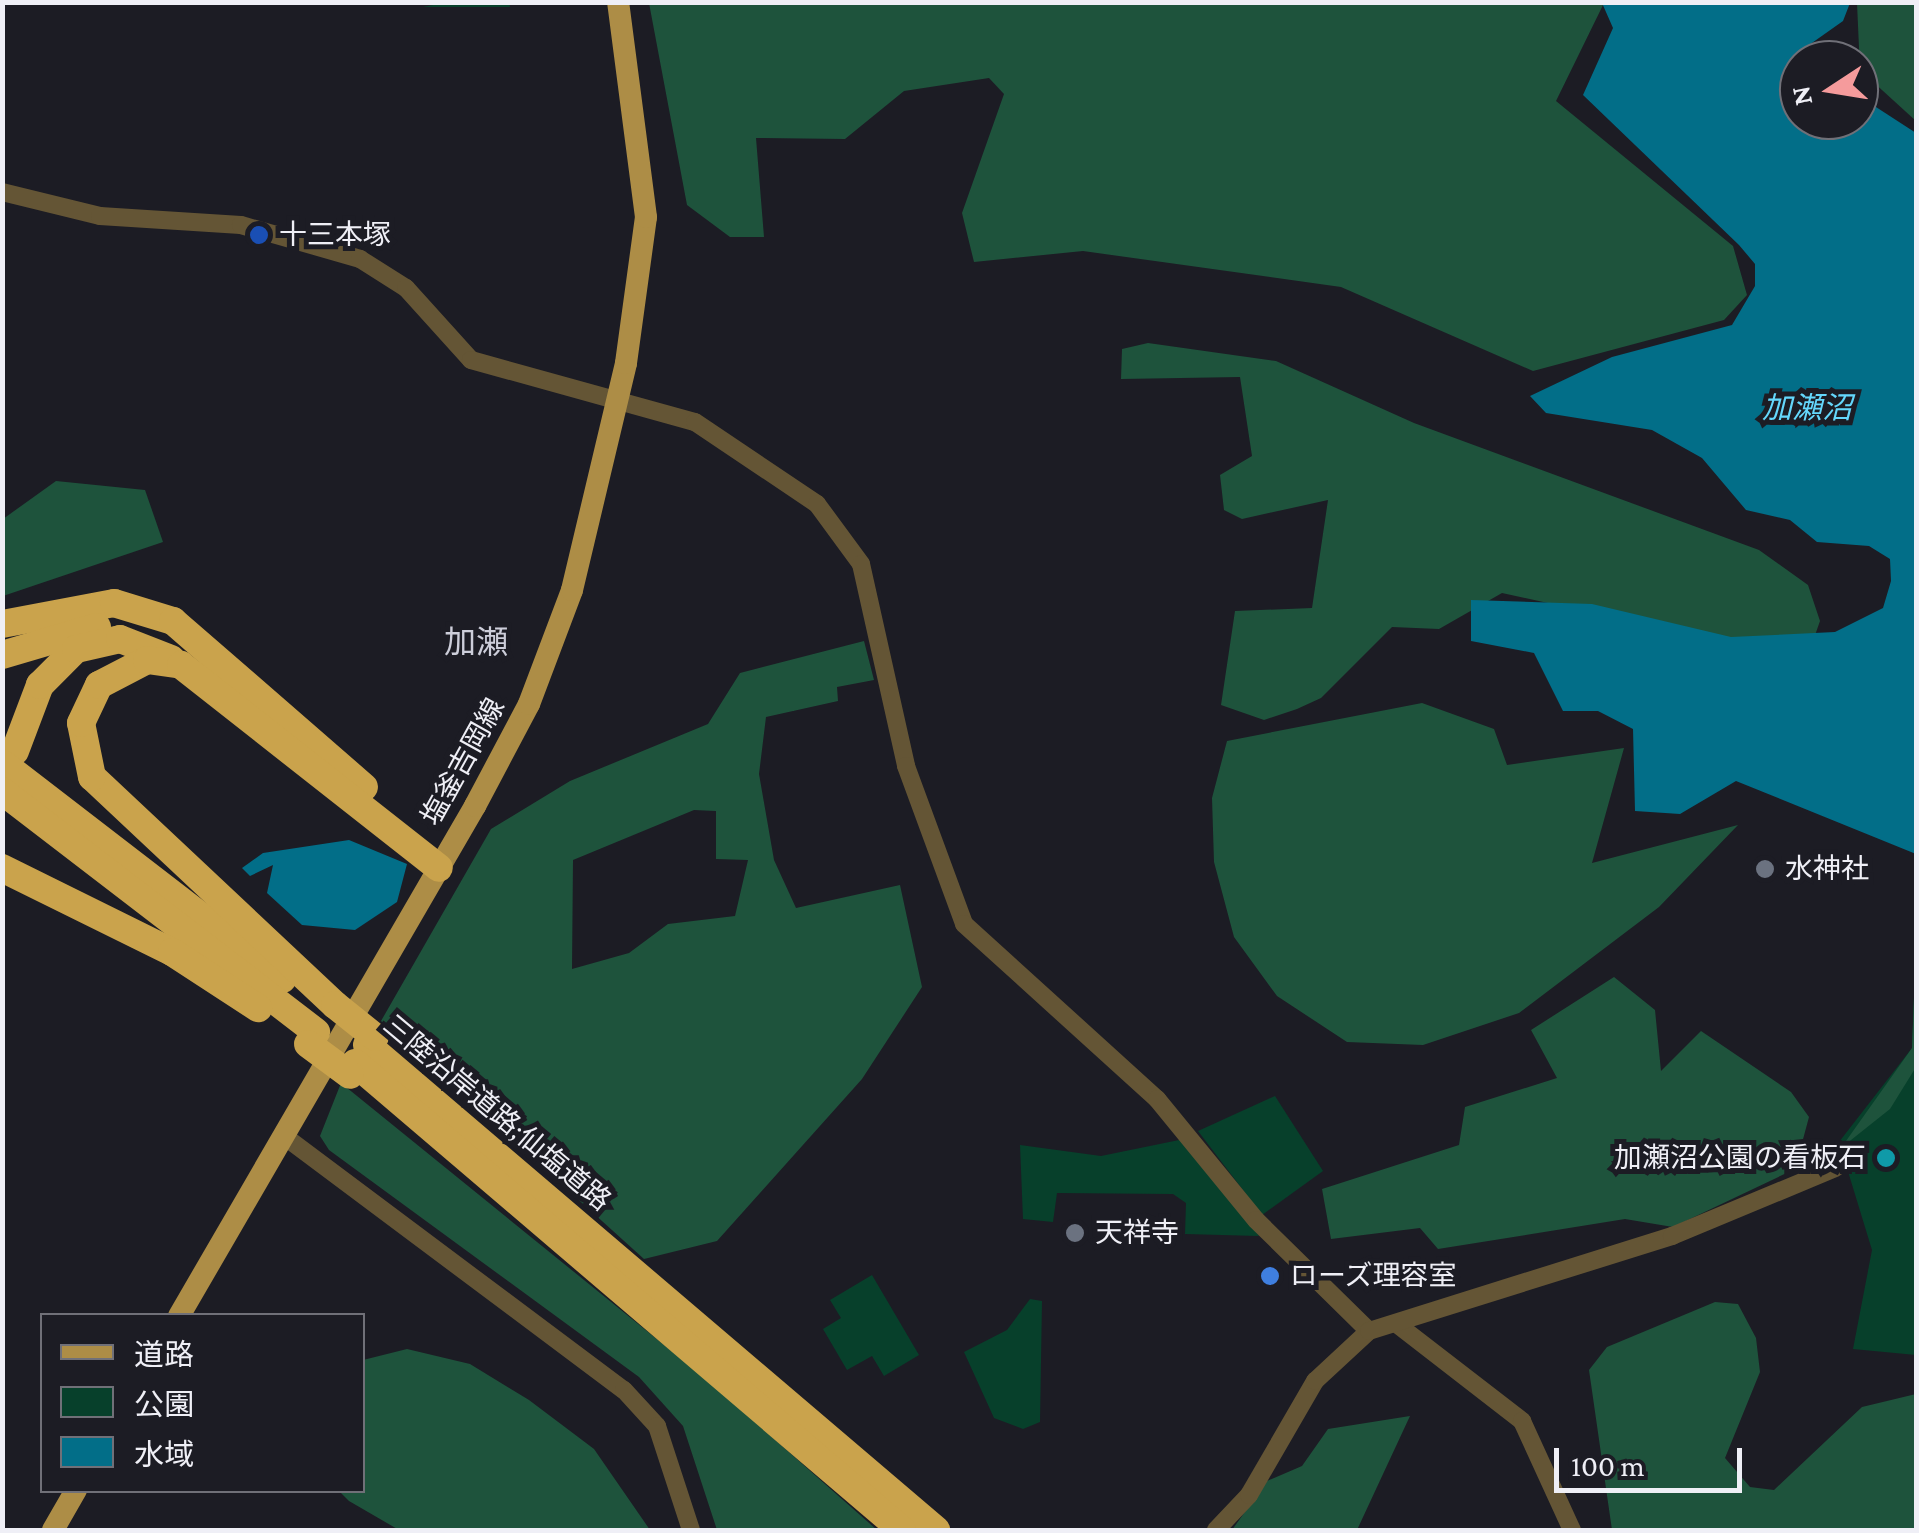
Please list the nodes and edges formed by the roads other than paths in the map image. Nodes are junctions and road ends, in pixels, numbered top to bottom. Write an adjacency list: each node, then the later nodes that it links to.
1 (618, 2): 3 (main road, 塩釜吉岡線)
2 (2, 192): 3 (street)
3 (618, 400): 10 (main road, 塩釜吉岡線); 18 (street)
4 (2, 624): 6 (highway)
5 (2, 655): 6 (highway)
6 (189, 655): 7 (highway); 10 (highway); 11 (highway)
7 (9, 757): 11 (highway)
8 (2, 792): 11 (highway)
9 (2, 868): 11 (highway)
10 (439, 868): 13 (main road, 塩釜吉岡線)
11 (321, 1024): 12 (highway, bridge); 12 (highway, bridge)
12 (362, 1055): 14 (highway); 14 (highway)
13 (284, 1136): 16 (main road, 塩釜吉岡線); 21 (street)
14 (483, 1157): 22 (highway, 三陸沿岸道路;仙塩道路); 23 (highway, 三陸沿岸道路;仙塩道路)
15 (1834, 1168): 17 (street)
16 (181, 1313)
17 (1398, 1325): 18 (street); 25 (street)
18 (1369, 1331): 24 (street)
19 (74, 1493): 20 (main road)
20 (53, 1530)
21 (691, 1530)
22 (902, 1530)
23 (936, 1530)
24 (1216, 1530)
25 (1572, 1530)

